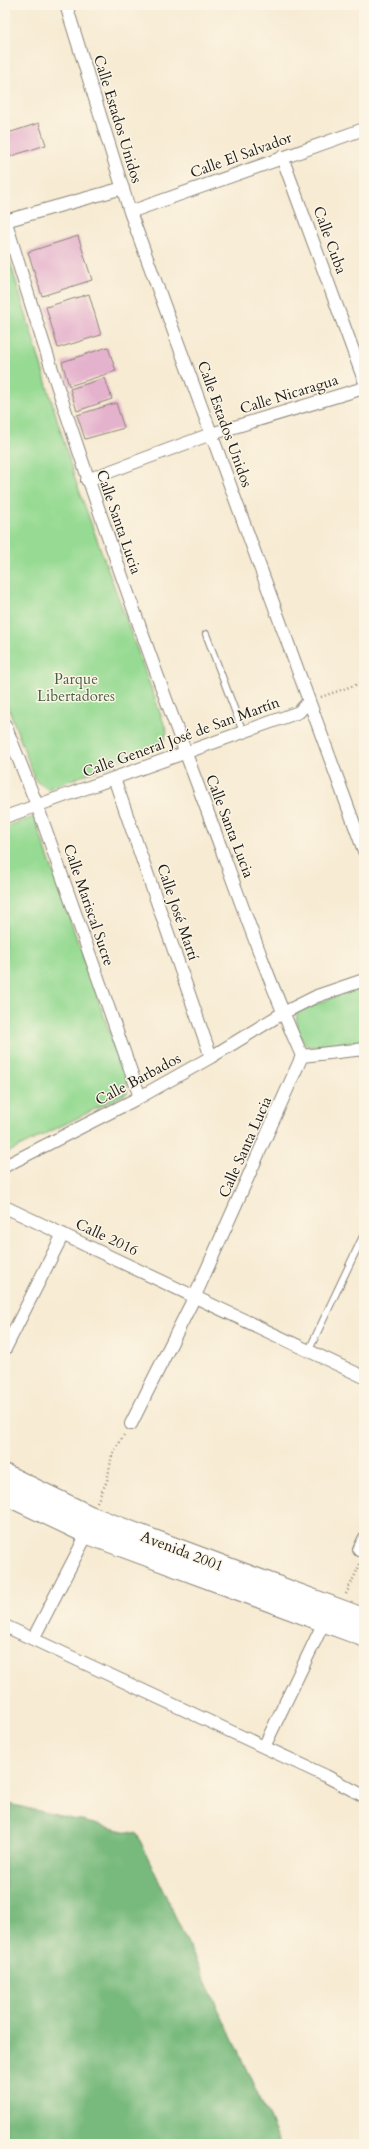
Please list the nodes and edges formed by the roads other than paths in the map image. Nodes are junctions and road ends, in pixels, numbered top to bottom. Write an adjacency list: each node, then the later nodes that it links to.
1 (66, 5): 4 (street, Calle Estados Unidos)
2 (364, 129): 3 (street, Calle El Salvador)
3 (282, 157): 5 (street, Calle El Salvador); 7 (street, Calle Cuba)
4 (123, 188): 5 (street, Calle Estados Unidos); 6 (street)
5 (130, 212): 9 (street, Calle Estados Unidos)
6 (5, 220): 10 (street, Calle Santa Lucia)
7 (364, 380)
8 (364, 388): 9 (street, Calle Nicaragua)
9 (211, 434): 10 (street, Calle Nicaragua); 12 (street, Calle Estados Unidos)
10 (87, 480): 15 (street, Calle Santa Lucia)
11 (206, 634): 14 (lane)
12 (309, 701): 14 (street, Calle General José de San Martín); 19 (street, Calle Estados Unidos)
13 (5, 724): 17 (street, Calle Mariscal Sucre)
14 (243, 732): 15 (street, Calle General José de San Martín)
15 (185, 752): 16 (street, Calle General José de San Martín); 21 (street, Calle Santa Lucia)
16 (114, 778): 17 (street, Calle General José de San Martín); 24 (street, Calle José Martí)
17 (37, 805): 18 (street, Calle General José de San Martín); 25 (street, Calle Mariscal Sucre)
18 (5, 817)
19 (364, 851)
20 (364, 980): 21 (street, Calle Barbados)
21 (283, 1013): 23 (street, Calle Santa Lucia); 24 (street, Calle Barbados)
22 (364, 1049): 23 (street)
23 (302, 1056): 30 (street, Calle Santa Lucia)
24 (211, 1057): 25 (street, Calle Barbados)
25 (140, 1097): 26 (street, Calle Barbados)
26 (5, 1166)
27 (5, 1207): 28 (street, Calle 2016)
28 (63, 1234): 30 (street, Calle 2016); 31 (street)
29 (364, 1234): 32 (lane)
30 (195, 1296): 32 (street, Calle 2016); 33 (street, Calle 2016); 34 (street, Calle Santa Lucia)
31 (5, 1349)
32 (309, 1350): 33 (street, Calle 2016)
33 (364, 1377)
34 (131, 1424)
35 (5, 1474): 37 (main road, Avenida 2001)
36 (5, 1495): 37 (main road, Avenida 2001)
37 (89, 1525): 38 (main road, Avenida 2001); 39 (main road, Avenida 2001); 42 (street)
38 (364, 1618)
39 (324, 1622): 41 (main road, Avenida 2001); 43 (street)
40 (5, 1626): 42 (street)
41 (364, 1637)
42 (33, 1639): 43 (street)
43 (264, 1747): 44 (street)
44 (364, 1796)

